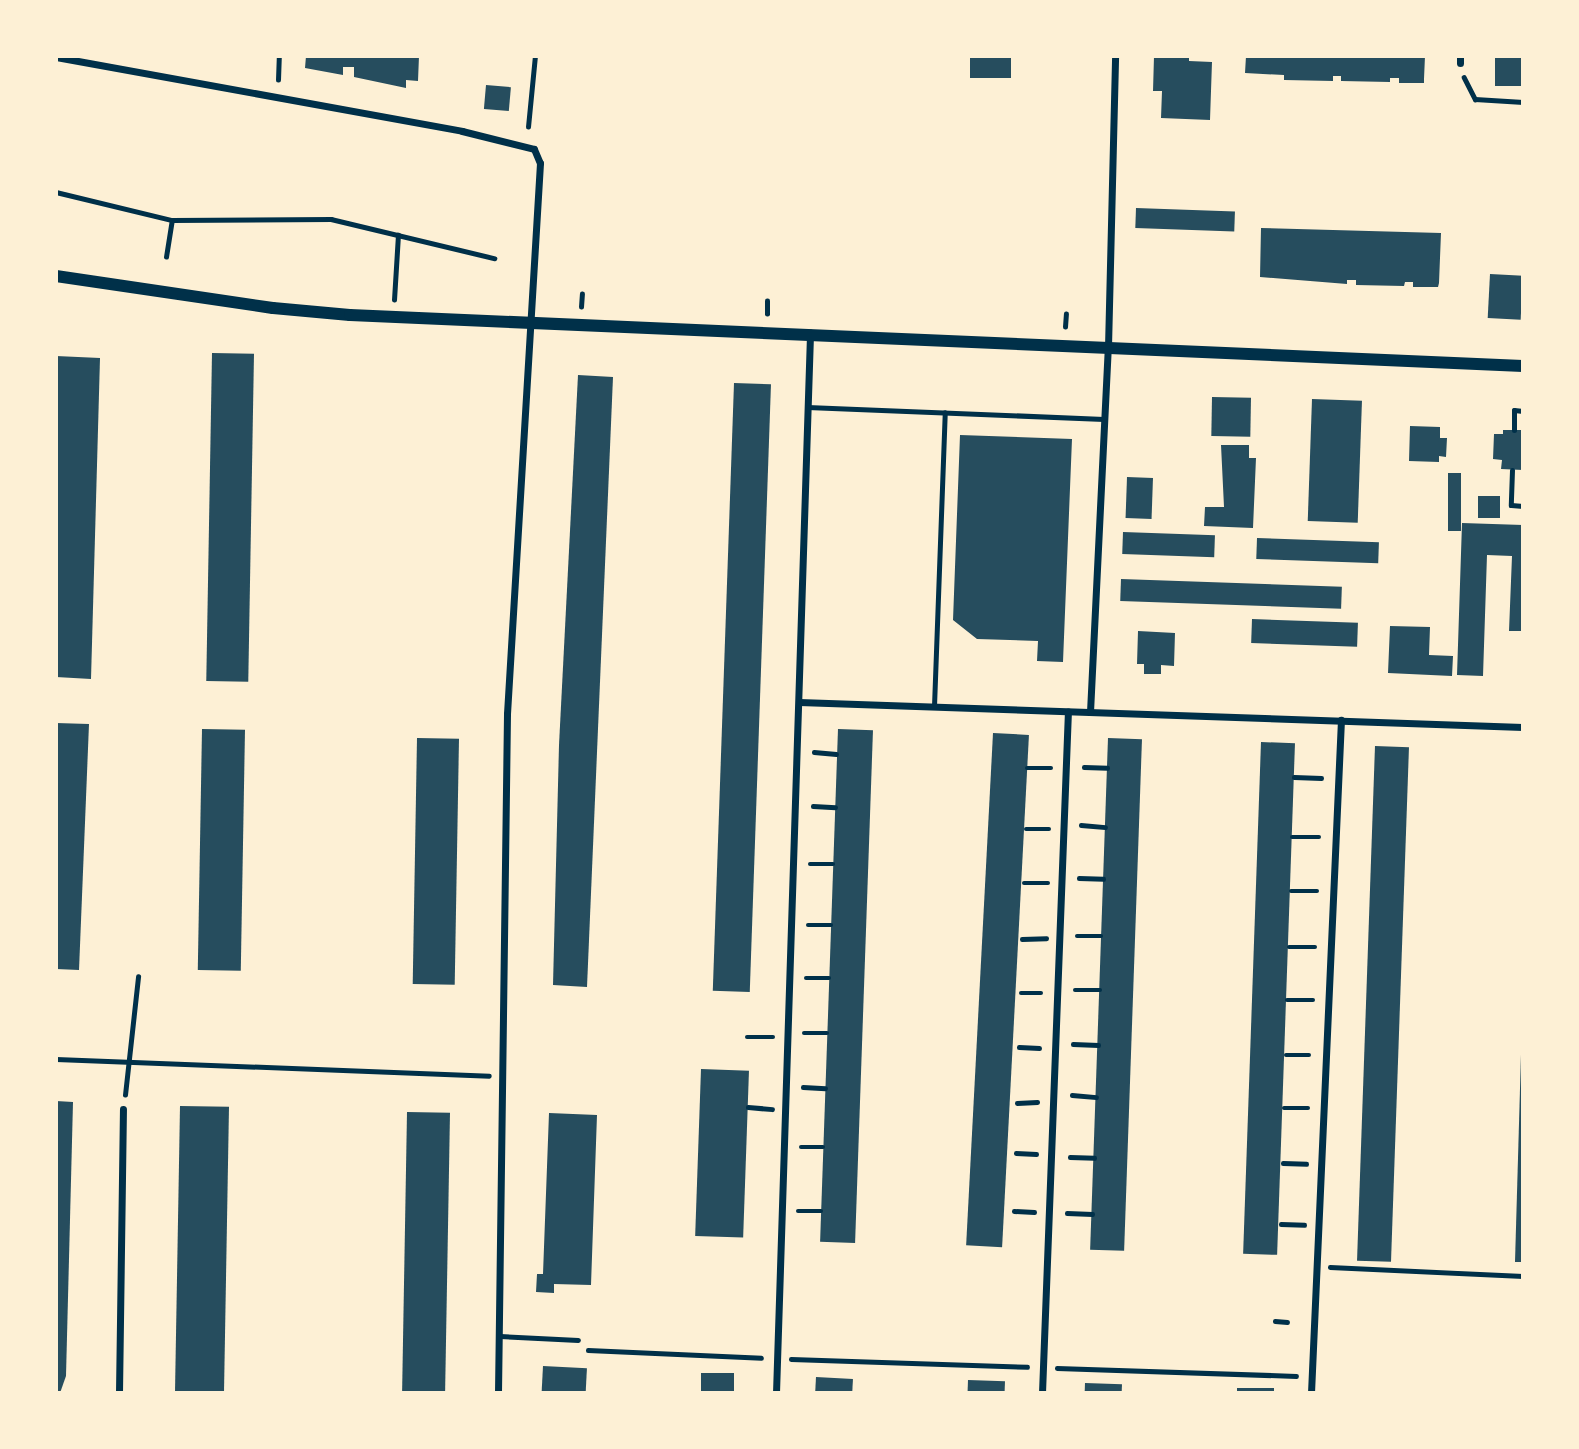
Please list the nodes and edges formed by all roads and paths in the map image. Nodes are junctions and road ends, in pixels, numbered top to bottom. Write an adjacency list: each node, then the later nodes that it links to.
1 (279, 56): 6 (path)
2 (535, 56): 8 (path)
3 (1115, 56): 18 (street)
4 (56, 57): 16 (street)
5 (1460, 60): 7 (path)
6 (278, 80)
7 (1523, 102)
8 (528, 127)
9 (56, 192): 10 (path)
10 (172, 220): 11 (path); 12 (path)
11 (398, 234): 13 (path); 15 (path)
12 (166, 257)
13 (494, 258)
14 (56, 276): 16 (street)
15 (394, 282)
16 (530, 323): 17 (street); 86 (street)
17 (810, 333): 18 (street); 20 (street)
18 (1108, 347): 19 (street); 23 (street)
19 (1523, 366)
20 (807, 407): 22 (lane); 27 (street)
21 (1523, 411): 24 (lane)
22 (945, 412): 23 (lane); 28 (lane)
23 (1104, 419): 30 (street)
24 (1514, 430)
25 (1512, 470): 26 (lane)
26 (1523, 506)
27 (799, 702): 28 (street); 121 (street)
28 (934, 706): 29 (street)
29 (1068, 711): 30 (street); 122 (street)
30 (1090, 712): 31 (street)
31 (1341, 720): 32 (street); 114 (street)
32 (1523, 726)
33 (814, 752): 34 (path)
34 (836, 754)
35 (1084, 767): 38 (path)
36 (1027, 768): 37 (path)
37 (1051, 768)
38 (1107, 768)
39 (1294, 777): 40 (path)
40 (1321, 778)
41 (813, 806): 42 (path)
42 (835, 807)
43 (1081, 825): 44 (path)
44 (1105, 827)
45 (1026, 829): 46 (path)
46 (1051, 829)
47 (1292, 837): 48 (path)
48 (1319, 837)
49 (810, 864): 50 (path)
50 (833, 864)
51 (1079, 878): 52 (path)
52 (1103, 879)
53 (1024, 883): 54 (path)
54 (1048, 883)
55 (1291, 891): 56 (path)
56 (1317, 891)
57 (808, 925): 58 (path)
58 (831, 925)
59 (1077, 936): 60 (path)
60 (1101, 936)
61 (1047, 938): 62 (path)
62 (1022, 939)
63 (1289, 947): 64 (path)
64 (1315, 947)
65 (138, 977): 85 (path)
66 (806, 978): 67 (path)
67 (829, 978)
68 (1074, 990): 69 (path)
69 (1100, 990)
70 (1021, 993): 71 (path)
71 (1044, 993)
72 (1287, 1000): 73 (path)
73 (1313, 1000)
74 (804, 1032): 75 (path)
75 (827, 1033)
76 (747, 1037): 77 (path)
77 (774, 1038)
78 (1073, 1044): 79 (path)
79 (1098, 1045)
80 (1019, 1047): 81 (path)
81 (1041, 1048)
82 (1286, 1055): 83 (path)
83 (1311, 1055)
84 (56, 1059): 85 (path)
85 (128, 1063): 86 (path); 96 (path)
86 (500, 1076): 118 (street)
87 (803, 1087): 88 (path)
88 (825, 1088)
89 (1072, 1095): 90 (path)
90 (1096, 1097)
91 (1040, 1102): 92 (path)
92 (1017, 1103)
93 (748, 1107): 97 (path)
94 (1284, 1108): 95 (path)
95 (1309, 1108)
96 (123, 1109): 124 (street)
97 (772, 1109)
98 (801, 1147): 99 (path)
99 (823, 1147)
100 (1016, 1153): 101 (path)
101 (1038, 1155)
102 (1070, 1157): 103 (path)
103 (1094, 1158)
104 (1283, 1163): 105 (path)
105 (1307, 1164)
106 (798, 1211): 107 (path)
107 (821, 1211)
108 (1014, 1211): 109 (path)
109 (1035, 1212)
110 (1067, 1213): 111 (path)
111 (1092, 1214)
112 (1281, 1224): 113 (path)
113 (1304, 1225)
114 (1317, 1266): 115 (path); 128 (street)
115 (1523, 1276)
116 (1275, 1321): 117 (path)
117 (1287, 1322)
118 (500, 1336): 119 (lane); 125 (street)
119 (578, 1340)
120 (580, 1350): 121 (path)
121 (776, 1359): 122 (path); 126 (street)
122 (1043, 1367): 123 (path); 127 (street)
123 (1300, 1376)
124 (119, 1393)
125 (498, 1393)
126 (776, 1393)
127 (1042, 1393)
128 (1311, 1393)

